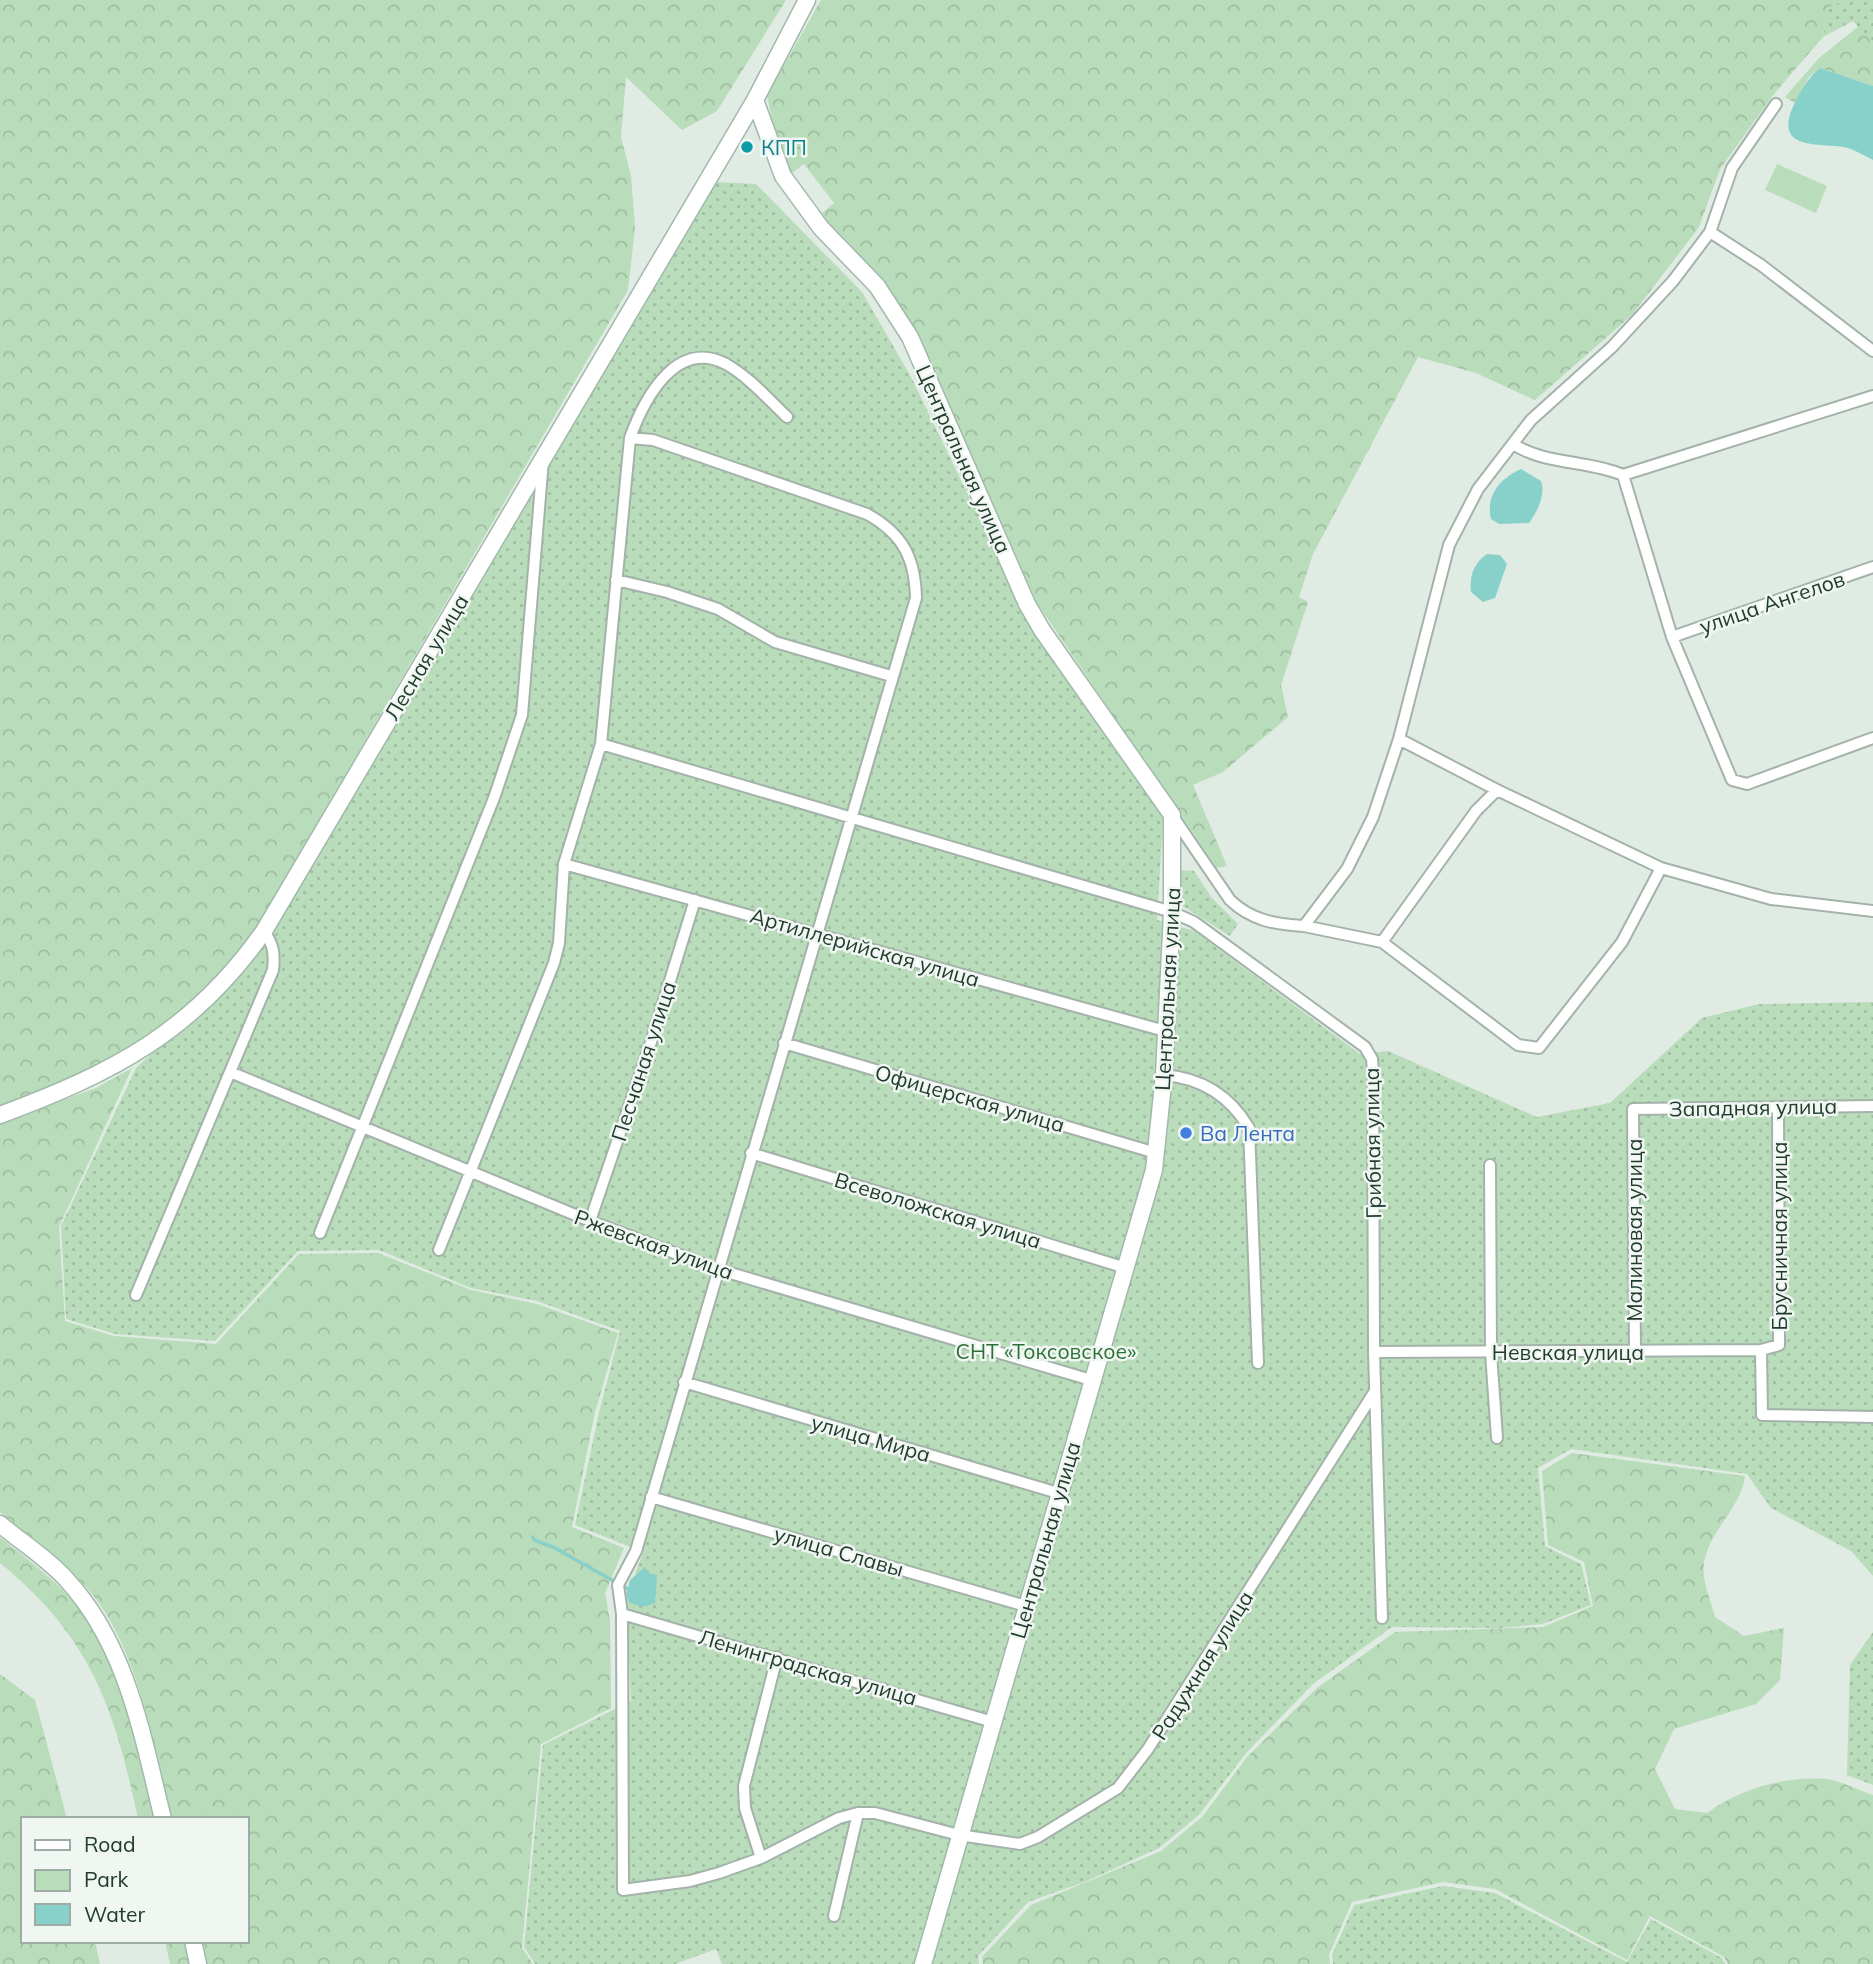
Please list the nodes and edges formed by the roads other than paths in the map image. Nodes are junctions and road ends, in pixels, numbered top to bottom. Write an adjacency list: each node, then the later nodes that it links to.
1 (807, 0): 2 (street, Лесная улица)
2 (755, 100): 10 (street, Лесная улица); 20 (street, Центральная улица)
3 (1776, 104): 4 (street)
4 (1710, 232): 5 (street); 9 (street)
5 (1873, 351)
6 (1873, 396): 11 (street)
7 (788, 417): 8 (street)
8 (630, 438): 13 (street); 15 (street)
9 (1513, 444): 11 (street); 17 (street)
10 (543, 460): 28 (street, Лесная улица); 39 (street)
11 (1623, 475): 14 (street)
12 (1873, 567): 14 (street, улица Ангелов)
13 (616, 580): 15 (street); 18 (street)
14 (1672, 637): 16 (street)
15 (891, 677): 21 (street)
16 (1873, 738)
17 (1399, 739): 19 (street); 27 (street)
18 (601, 744): 21 (street); 22 (street)
19 (1497, 790): 23 (street); 30 (street)
20 (1172, 816): 26 (street, Центральная улица); 27 (street)
21 (850, 818): 26 (street); 29 (street)
22 (564, 864): 24 (street, Артиллерийская улица); 43 (street)
23 (1661, 868): 25 (street); 30 (street)
24 (695, 900): 29 (street, Артиллерийская улица); 44 (street, Песчаная улица)
25 (1873, 911)
26 (1172, 912): 31 (street, Центральная улица); 52 (street, Грибная улица)
27 (1304, 926): 30 (street)
28 (264, 931): 33 (street); 38 (street, Лесная улица)
29 (816, 933): 31 (street, Артиллерийская улица); 32 (street)
30 (1381, 942)
31 (1165, 1031): 34 (street, Центральная улица)
32 (784, 1043): 40 (street); 41 (street, Офицерская улица)
33 (230, 1072): 39 (street, Ржевская улица); 49 (street)
34 (1164, 1074): 41 (street, Центральная улица); 54 (street)
35 (1873, 1106): 36 (street, Западная улица)
36 (1778, 1108): 37 (street, Западная улица); 50 (street, Брусничная улица)
37 (1633, 1109): 51 (street, Малиновая улица)
38 (0, 1115)
39 (362, 1128): 43 (street, Ржевская улица); 45 (street)
40 (751, 1153): 47 (street, Всеволожская улица); 48 (street)
41 (1156, 1153): 47 (street, Центральная улица)
42 (1490, 1165): 53 (street)
43 (471, 1171): 44 (street, Ржевская улица); 46 (street)
44 (590, 1221): 48 (street, Ржевская улица)
45 (320, 1233)
46 (439, 1250)
47 (1126, 1268): 55 (street, Центральная улица)
48 (717, 1269): 55 (street, Ржевская улица); 56 (street)
49 (136, 1295)
50 (1761, 1350): 51 (street, Невская улица); 58 (street)
51 (1635, 1351): 53 (street, Невская улица)
52 (1374, 1352): 53 (street, Невская улица); 57 (street, Грибная улица)
53 (1491, 1353): 59 (street)
54 (1258, 1363)
55 (1091, 1380): 60 (street, Центральная улица)
56 (684, 1382): 60 (street, улица Мира); 61 (street)
57 (1376, 1391): 65 (street, Грибная улица); 70 (street, Радужная улица)
58 (1873, 1417)
59 (1497, 1438)
60 (1058, 1493): 63 (street, Центральная улица)
61 (651, 1497): 63 (street, улица Славы); 64 (street)
62 (0, 1524): 69 (street)
63 (1026, 1606): 67 (street, Центральная улица)
64 (622, 1614): 66 (street, Ленинградская улица); 71 (street)
65 (1382, 1618)
66 (778, 1657): 67 (street, Ленинградская улица); 71 (street)
67 (993, 1722): 70 (street, Центральная улица)
68 (858, 1813): 70 (street, Радужная улица); 71 (street); 72 (street)
69 (163, 1817)
70 (959, 1835): 75 (street, Центральная улица)
71 (761, 1858)
72 (834, 1916)
73 (193, 1943): 74 (street)
74 (198, 1964)
75 (923, 1964)

